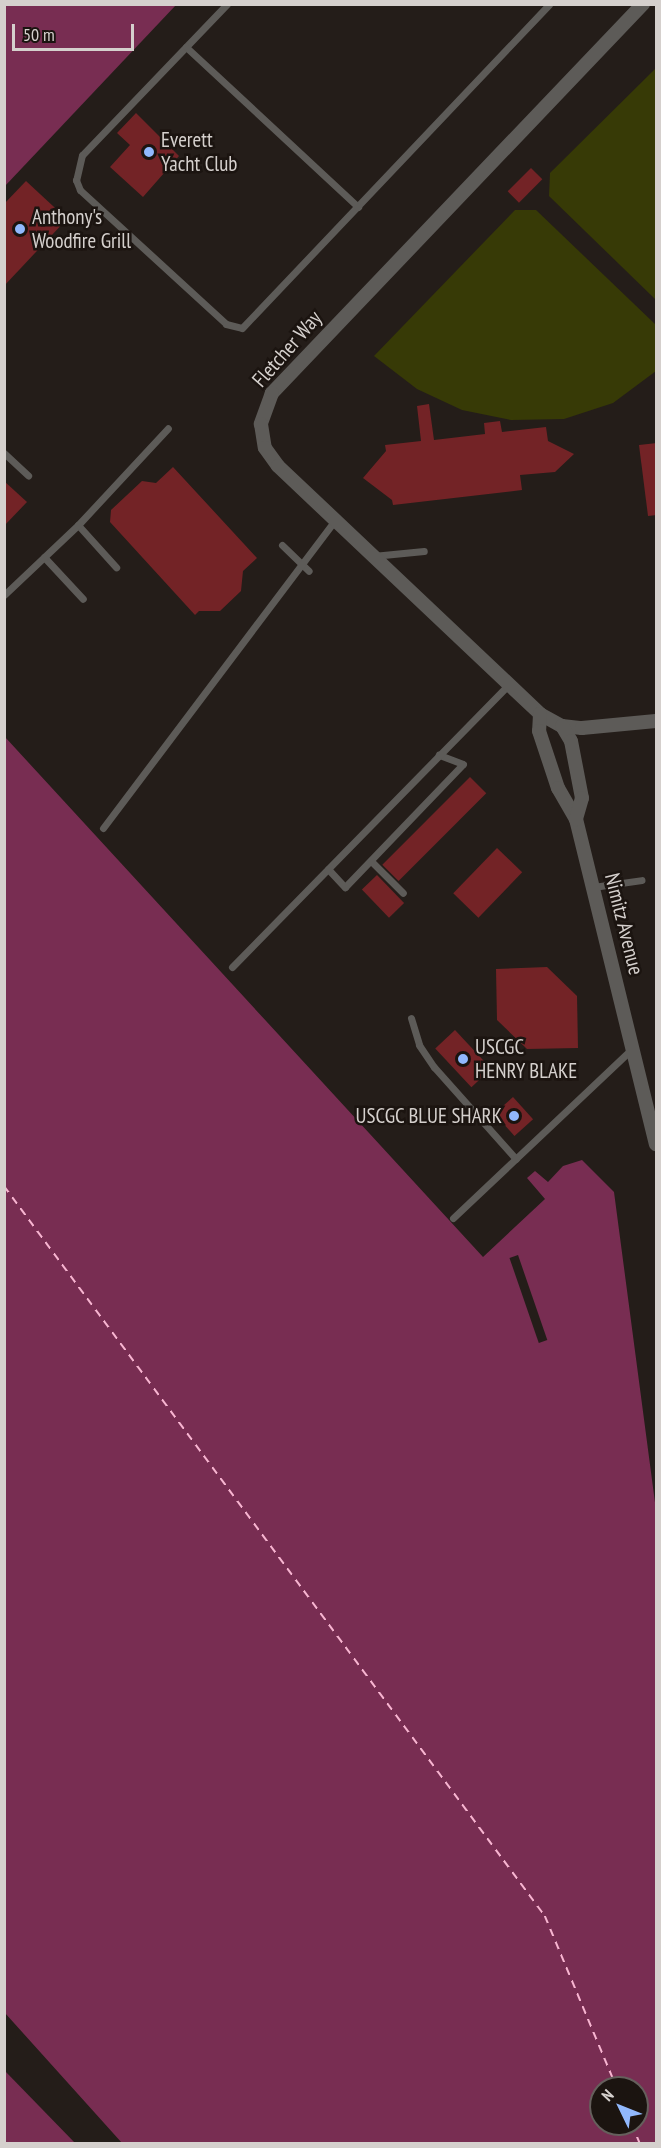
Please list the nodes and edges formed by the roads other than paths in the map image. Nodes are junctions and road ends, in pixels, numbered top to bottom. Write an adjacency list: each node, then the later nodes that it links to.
1 (227, 4): 4 (lane)
2 (549, 4): 5 (lane)
3 (643, 4): 9 (street, Fletcher Way)
4 (186, 47): 5 (lane); 5 (lane)
5 (358, 207)
6 (168, 428): 10 (lane)
7 (4, 453): 8 (lane)
8 (28, 475)
9 (333, 521): 13 (street, Fletcher Way); 15 (lane)
10 (78, 525): 14 (lane); 16 (lane)
11 (282, 544): 15 (lane)
12 (424, 551): 13 (lane)
13 (370, 556): 20 (street, Fletcher Way)
14 (44, 557): 18 (lane); 19 (lane)
15 (302, 565): 17 (lane); 26 (lane)
16 (116, 567)
17 (309, 571)
18 (4, 595)
19 (83, 599)
20 (508, 685): 21 (street, Fletcher Way); 24 (lane)
21 (540, 714): 23 (street, Fletcher Way); 25 (street, Nimitz Avenue)
22 (657, 721): 23 (street, Fletcher Way)
23 (562, 726): 25 (street, Nimitz Avenue)
24 (439, 755): 27 (lane); 28 (lane)
25 (576, 819): 30 (street, Nimitz Avenue)
26 (103, 828)
27 (370, 861): 28 (lane); 31 (lane)
28 (328, 869): 32 (lane)
29 (642, 880): 30 (lane)
30 (593, 887): 34 (street, Nimitz Avenue)
31 (403, 893)
32 (232, 967)
33 (411, 1018): 36 (lane)
34 (633, 1048): 35 (street, Nimitz Avenue); 36 (lane)
35 (656, 1142)
36 (516, 1159): 37 (lane)
37 (453, 1218)

